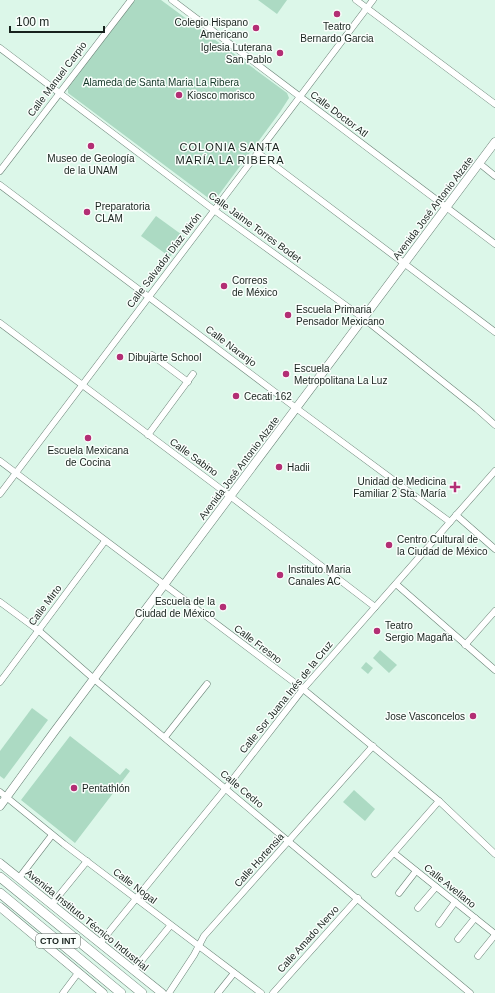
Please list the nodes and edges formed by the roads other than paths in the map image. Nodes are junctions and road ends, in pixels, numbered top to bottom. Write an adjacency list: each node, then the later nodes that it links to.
1 (131, 0): 7 (street, Calle Manuel Carpio)
2 (172, 0): 8 (street, Calle Doctor Atl)
3 (356, 0): 5 (street)
4 (373, 0): 5 (street, Calle Salvador Díaz Mirón)
5 (367, 8): 8 (street, Calle Salvador Díaz Mirón); 9 (street)
6 (0, 48): 7 (street, Calle Jaime Torres Bodet)
7 (60, 93): 13 (street, Calle Manuel Carpio); 17 (street, Calle Jaime Torres Bodet)
8 (300, 98): 11 (street, Calle Salvador Díaz Mirón); 16 (street, Calle Doctor Atl)
9 (495, 104)
10 (495, 142): 12 (main road, Avenida José Antonio Alzate)
11 (258, 153): 17 (street, Calle Salvador Díaz Mirón); 19 (street)
12 (479, 163): 14 (street); 16 (main road, Avenida José Antonio Alzate)
13 (0, 171)
14 (495, 176)
15 (0, 185): 20 (street, Calle Naranjo)
16 (446, 207): 18 (street, Calle Doctor Atl); 19 (main road, Avenida José Antonio Alzate)
17 (214, 210): 20 (street, Calle Salvador Díaz Mirón); 21 (street, Calle Jaime Torres Bodet)
18 (495, 244)
19 (404, 263): 21 (main road, Avenida José Antonio Alzate); 23 (street)
20 (149, 296): 27 (street, Calle Salvador Díaz Mirón); 28 (street, Calle Naranjo)
21 (363, 318): 28 (main road, Avenida José Antonio Alzate); 29 (street, Calle Jaime Torres Bodet)
22 (0, 323): 27 (street, Calle Sabino)
23 (495, 332)
24 (152, 355): 26 (street)
25 (193, 374): 26 (street)
26 (188, 382): 30 (street)
27 (82, 385): 30 (street, Calle Sabino); 33 (street, Calle Salvador Díaz Mirón)
28 (296, 408): 35 (main road, Avenida José Antonio Alzate); 37 (street, Calle Naranjo)
29 (495, 425)
30 (148, 435): 35 (street, Calle Sabino)
31 (0, 461): 33 (street, Calle Fresno)
32 (495, 471): 36 (street, Calle Sor Juana Inés de la Cruz)
33 (16, 473): 34 (street, Calle Salvador Díaz Mirón); 38 (street, Calle Fresno)
34 (0, 494)
35 (230, 496): 41 (main road, Avenida José Antonio Alzate); 43 (street, Calle Sabino)
36 (456, 515): 37 (street, Calle Sor Juana Inés de la Cruz); 39 (street)
37 (450, 522): 40 (street, Calle Sor Juana Inés de la Cruz)
38 (106, 541): 41 (street, Calle Fresno); 45 (street, Calle Mirto)
39 (495, 550)
40 (396, 584): 43 (street, Calle Sor Juana Inés de la Cruz); 46 (street)
41 (164, 585): 48 (main road, Avenida José Antonio Alzate); 51 (street, Calle Fresno)
42 (0, 603): 45 (street, Calle Cedro)
43 (375, 607): 51 (street, Calle Sor Juana Inés de la Cruz)
44 (495, 611): 46 (street)
45 (38, 630): 48 (street, Calle Cedro); 49 (street, Calle Mirto)
46 (465, 645): 47 (street)
47 (495, 670)
48 (94, 679): 52 (street, Calle Cedro); 55 (main road, Avenida José Antonio Alzate)
49 (0, 682)
50 (207, 684): 52 (street)
51 (303, 689): 53 (street, Calle Fresno); 54 (street, Calle Sor Juana Inés de la Cruz)
52 (165, 737): 54 (street, Calle Cedro)
53 (373, 746): 56 (street, Calle Fresno); 59 (street, Calle Hortensia)
54 (226, 788): 59 (street, Calle Cedro); 72 (street, Calle Sor Juana Inés de la Cruz)
55 (3, 794): 57 (main road, Avenida José Antonio Alzate); 58 (street, Calle Nogal)
56 (439, 801): 60 (street); 61 (street, Calle Fresno)
57 (0, 806)
58 (52, 835): 62 (street, Calle Nogal); 67 (street)
59 (289, 841): 71 (street, Calle Cedro); 83 (street, Calle Hortensia)
60 (394, 853): 64 (street, Calle Avellano); 65 (street)
61 (495, 854)
62 (87, 861): 72 (street, Calle Nogal); 74 (street)
63 (0, 863): 67 (main road, Avenida Instituto Técnico Industrial / CTO INT)
64 (416, 871): 68 (street, Calle Avellano); 70 (street)
65 (375, 874)
66 (0, 877): 89 (highway, CTO INT)
67 (19, 878): 74 (main road, Avenida Instituto Técnico Industrial / CTO INT)
68 (436, 887): 73 (street, Calle Avellano); 76 (street)
69 (0, 893): 88 (highway, CTO INT)
70 (398, 893)
71 (358, 898): 96 (street, Calle Amado Nervo); 97 (street, Calle Cedro)
72 (136, 899): 79 (street, Calle Nogal); 82 (street, Calle Sor Juana Inés de la Cruz)
73 (455, 902): 77 (street, Calle Avellano); 78 (street)
74 (52, 904): 82 (main road, Avenida Instituto Técnico Industrial / CTO INT)
75 (0, 907): 86 (main road, CTO INT)
76 (418, 908)
77 (475, 918): 80 (street, Calle Avellano); 81 (street)
78 (439, 924)
79 (170, 926): 83 (street, Calle Nogal); 85 (street)
80 (495, 934): 84 (street)
81 (458, 939)
82 (100, 943): 85 (main road, Avenida Instituto Técnico Industrial / CTO INT)
83 (199, 946): 87 (street, Calle Nogal); 93 (street, Calle Hortensia)
84 (478, 956)
85 (134, 970): 92 (main road, Avenida Instituto Técnico Industrial / CTO INT)
86 (78, 973): 90 (street); 91 (main road, CTO INT)
87 (234, 973): 94 (street); 95 (street, Calle Nogal)
88 (118, 991)
89 (142, 992)
90 (63, 993)
91 (103, 993)
92 (162, 993)
93 (169, 993)
94 (218, 993)
95 (261, 993)
96 (273, 993)
97 (470, 993)

